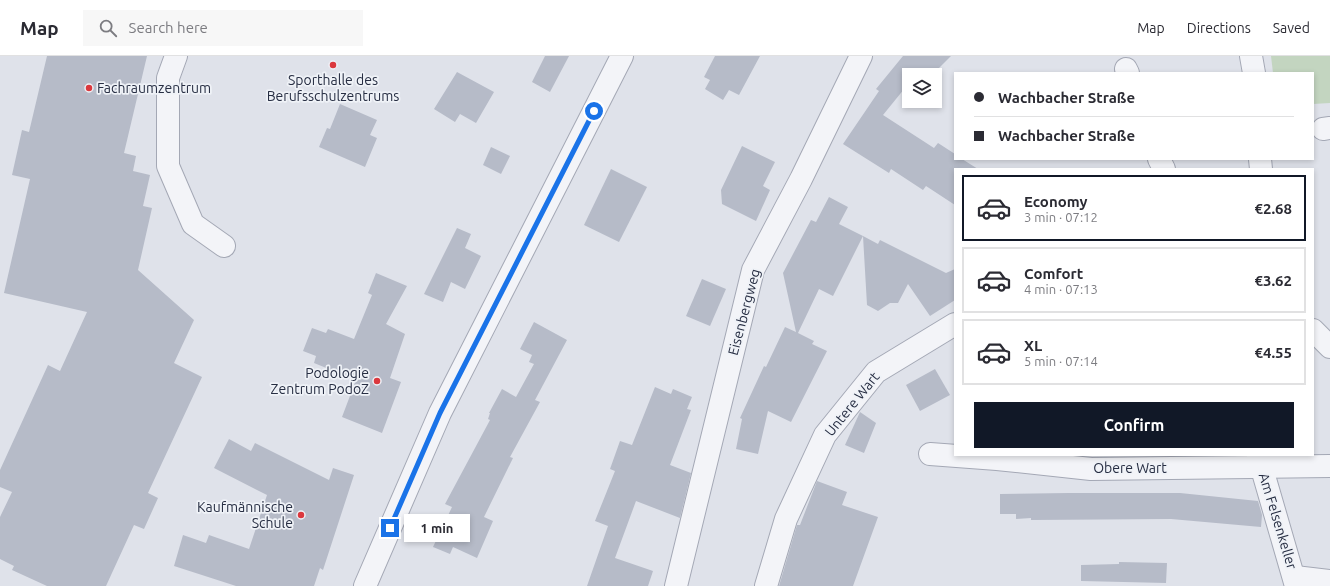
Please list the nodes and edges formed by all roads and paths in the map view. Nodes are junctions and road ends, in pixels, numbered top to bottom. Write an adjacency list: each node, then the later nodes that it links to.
1 (176, 56): 6 (street)
2 (622, 56): 17 (street)
3 (861, 56): 18 (street, Eisenbergweg)
4 (1251, 56): 5 (street)
5 (1254, 72)
6 (224, 246)
7 (954, 325): 19 (street, Untere Wart)
8 (1314, 331): 9 (street)
9 (1330, 347)
10 (930, 454): 11 (street, Obere Wart)
11 (954, 456)
12 (957, 456): 13 (street, Obere Wart)
13 (1259, 461): 14 (street, Obere Wart); 15 (street, Am Felsenkeller)
14 (1330, 466)
15 (1296, 581): 16 (street, Am Felsenkeller)
16 (1330, 581)
17 (365, 586)
18 (676, 586)
19 (766, 586)

